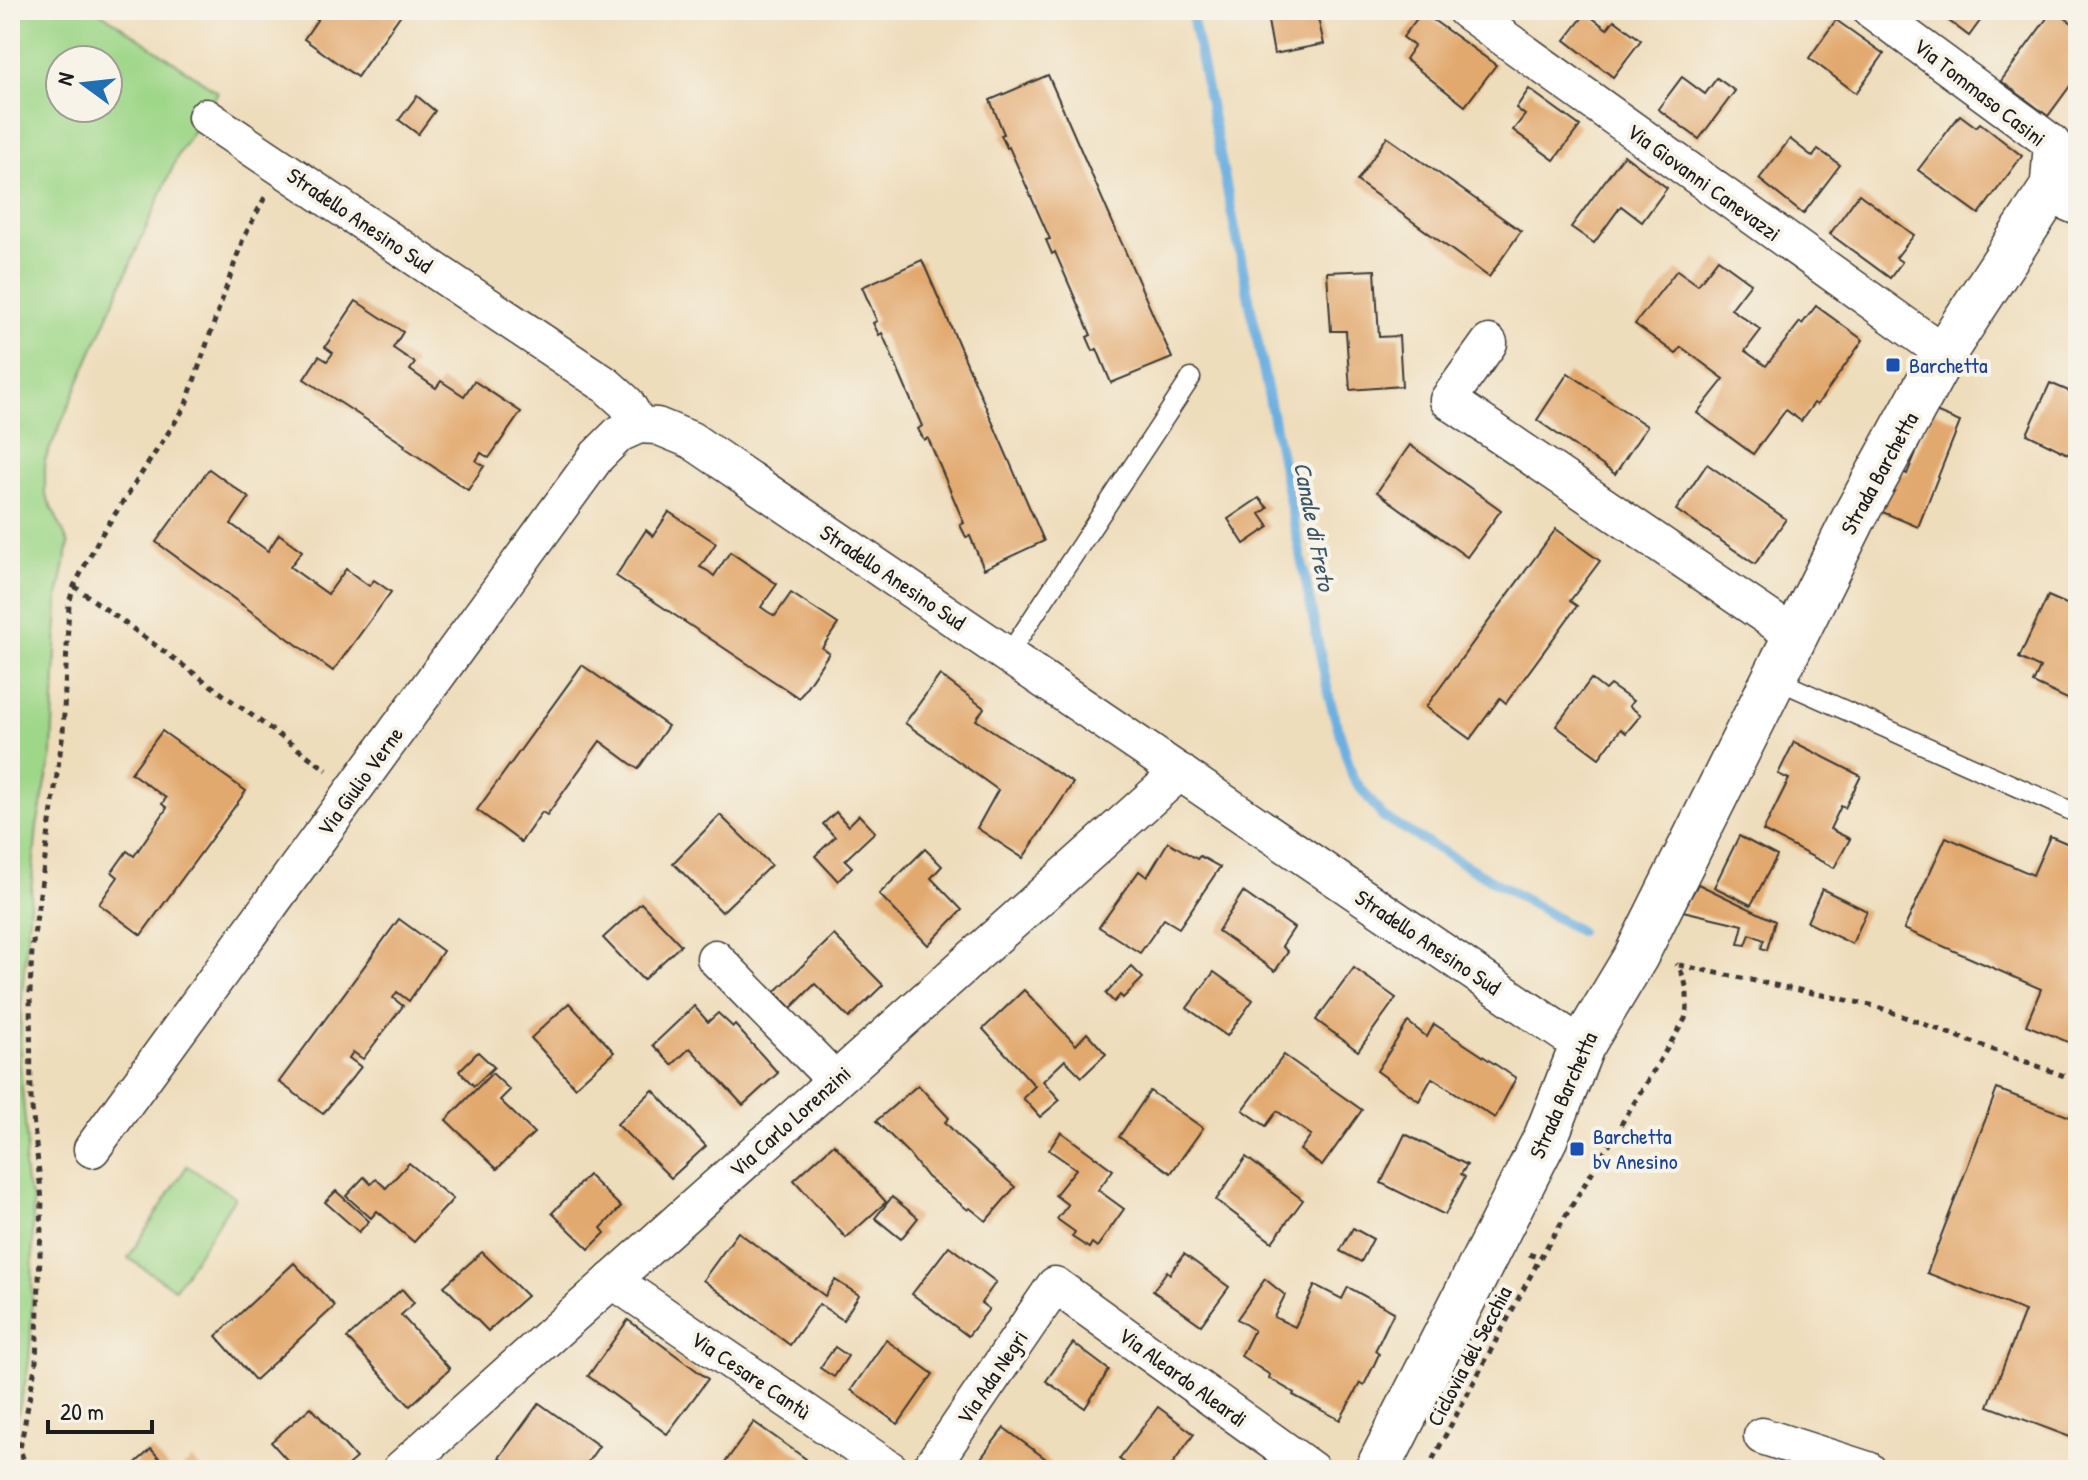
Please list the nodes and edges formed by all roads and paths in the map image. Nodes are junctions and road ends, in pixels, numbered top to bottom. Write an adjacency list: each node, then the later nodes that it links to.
1 (1465, 10): 8 (street, Via Giovanni Canevazzi)
2 (1871, 10): 6 (street, Via Tommaso Casini)
3 (206, 117): 5 (street, Stradello Anesino Sud)
4 (2078, 155): 6 (street, Strada Barchetta)
5 (284, 170): 10 (street, Stradello Anesino Sud); 11 (path)
6 (2063, 201): 8 (street, Strada Barchetta)
7 (1489, 343): 12 (street)
8 (1944, 353): 12 (street, Strada Barchetta)
9 (1191, 378): 13 (lane)
10 (639, 425): 13 (street, Stradello Anesino Sud); 16 (street, Via Giulio Verne)
11 (74, 586): 16 (path); 29 (path)
12 (1794, 635): 14 (street, Strada Barchetta)
13 (1008, 655): 15 (street, Stradello Anesino Sud)
14 (1773, 678): 17 (lane); 18 (street, Strada Barchetta)
15 (1180, 772): 21 (street, Stradello Anesino Sud); 22 (street, Via Carlo Lorenzini)
16 (354, 789): 24 (street, Via Giulio Verne)
17 (2078, 814)
18 (1636, 956): 20 (path); 21 (street, Strada Barchetta)
19 (715, 958): 22 (street)
20 (1678, 964): 23 (path); 34 (path, Ciclovia del Secchia)
21 (1582, 1046): 33 (street, Strada Barchetta)
22 (835, 1080): 25 (street, Via Carlo Lorenzini)
23 (2078, 1081)
24 (92, 1149)
25 (612, 1280): 28 (street, Via Carlo Lorenzini); 30 (street, Via Cesare Cantù)
26 (1055, 1285): 31 (street, Via Ada Negri); 32 (street, Via Aleardo Aleardi)
27 (1762, 1436): 35 (street)
28 (419, 1465)
29 (27, 1470)
30 (891, 1470)
31 (929, 1470)
32 (1312, 1470)
33 (1377, 1470)
34 (1427, 1470)
35 (1868, 1470)

